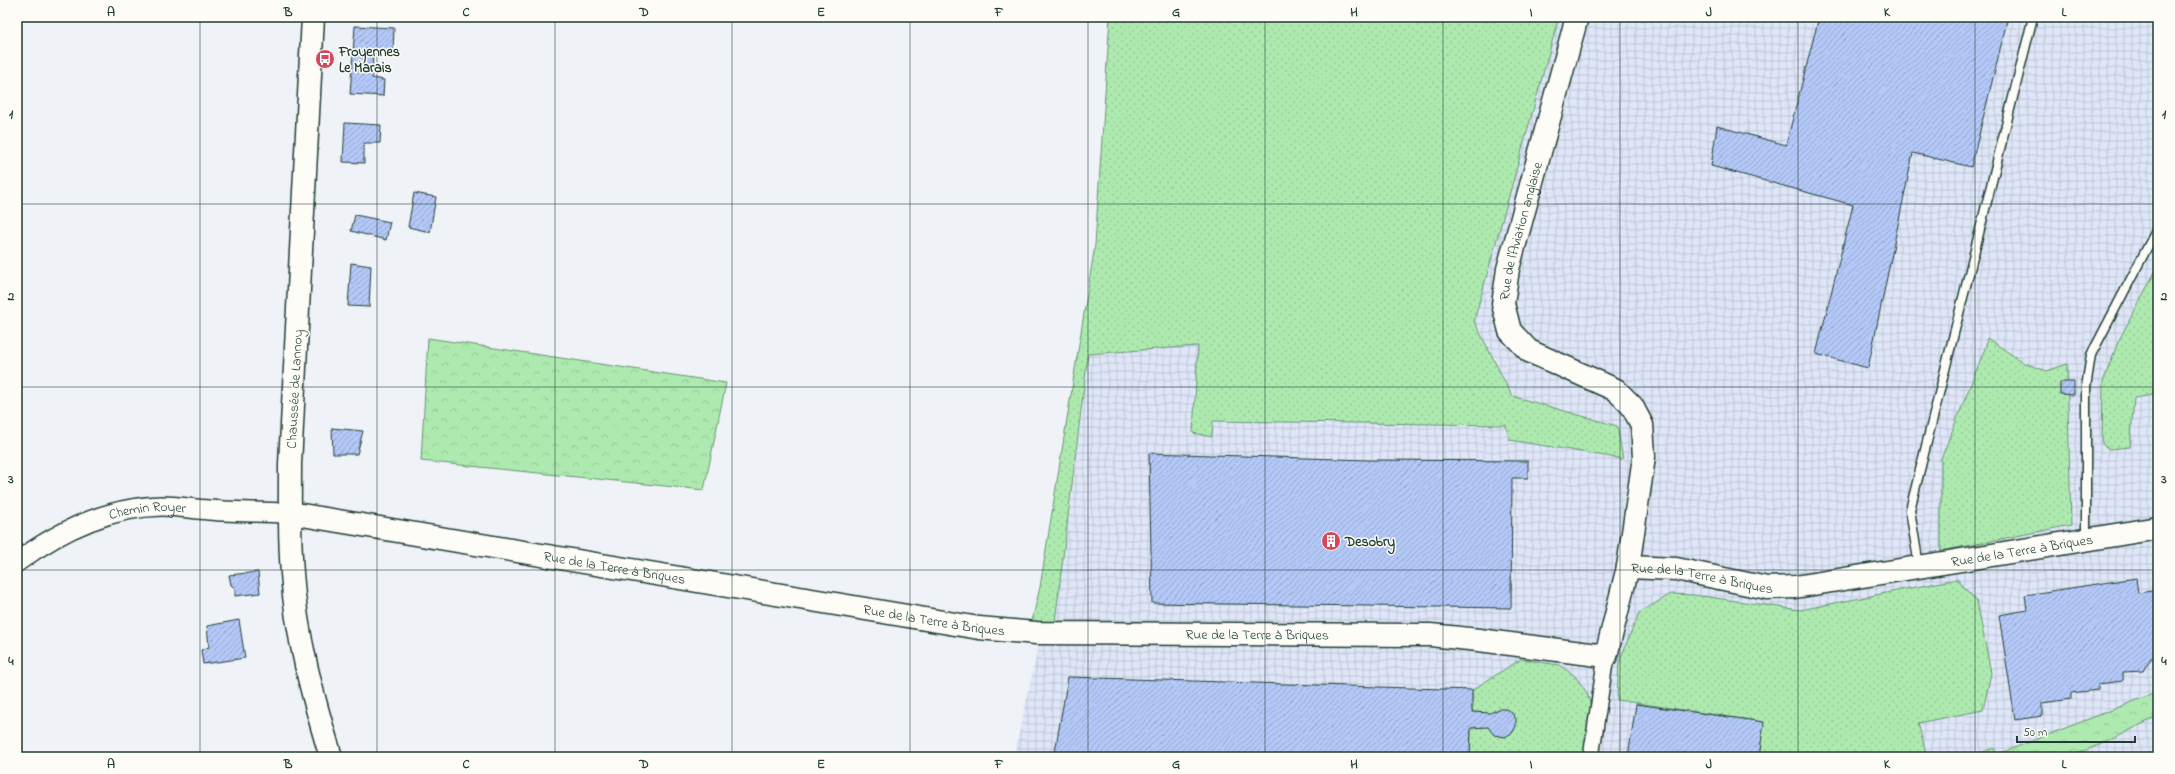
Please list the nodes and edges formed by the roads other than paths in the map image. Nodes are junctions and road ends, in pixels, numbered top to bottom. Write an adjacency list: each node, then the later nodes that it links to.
1 (313, 17): 5 (main road, Chaussée de Lannoy)
2 (1577, 17): 9 (main road, Rue de l'Aviation anglaise)
3 (2033, 17): 10 (lane)
4 (2158, 227): 7 (lane)
5 (290, 513): 8 (street, Chemin Royer); 11 (main road, Rue de la Terre à Briques); 12 (main road, Chaussée de Lannoy)
6 (2158, 528): 7 (main road, Rue de la Terre à Briques)
7 (2086, 540): 10 (main road, Rue de la Terre à Briques)
8 (17, 562)
9 (1628, 567): 10 (main road, Rue de la Terre à Briques); 11 (main road, Rue de la Terre à Briques)
10 (1919, 567)
11 (1606, 656): 13 (street)
12 (331, 757)
13 (1591, 757)

